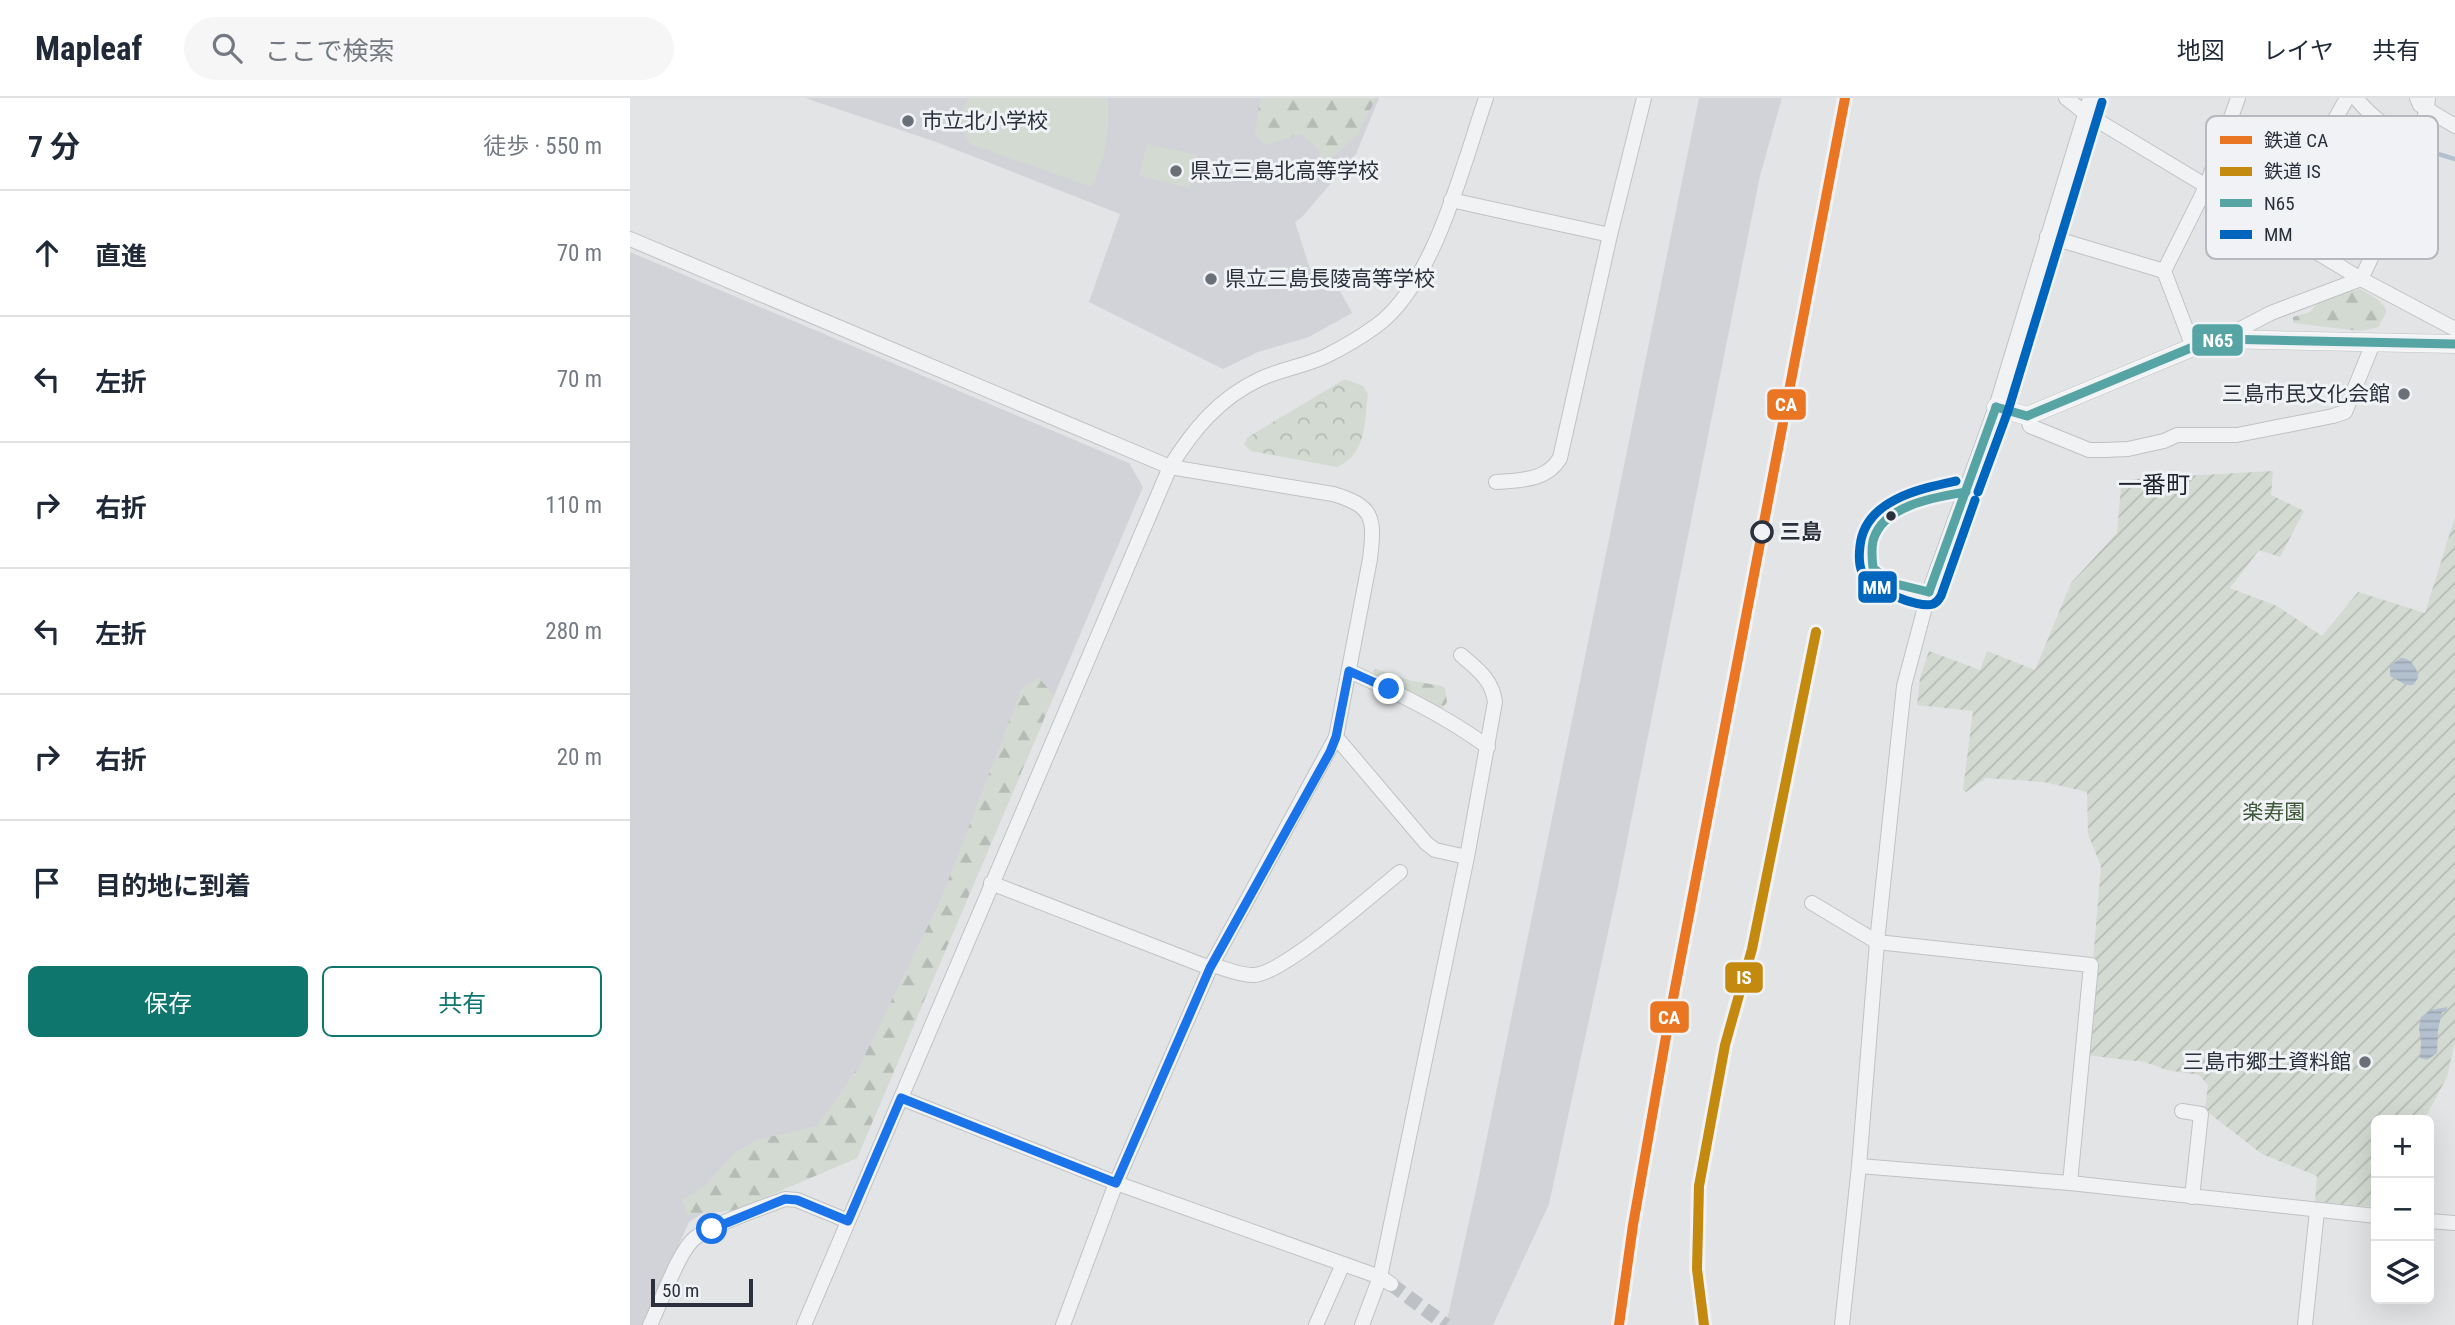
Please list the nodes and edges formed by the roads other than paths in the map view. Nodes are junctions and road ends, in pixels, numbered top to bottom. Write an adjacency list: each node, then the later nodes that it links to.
1 (1486, 98): 16 (street)
2 (1644, 98): 17 (street)
3 (2066, 98): 10 (street)
4 (2090, 98): 10 (street)
5 (2238, 98): 11 (street)
6 (2347, 98): 12 (street)
7 (2356, 98): 13 (street)
8 (2417, 98): 9 (street)
9 (2428, 104): 14 (street)
10 (2085, 113): 15 (street); 18 (street)
11 (2232, 116)
12 (2337, 116)
13 (2371, 116)
14 (2455, 127)
15 (2206, 187): 22 (street)
16 (1451, 200): 17 (street); 31 (street)
17 (1610, 234): 32 (street)
18 (2047, 236): 22 (street); 29 (street)
19 (630, 239): 31 (street)
20 (2328, 259): 23 (street)
21 (2371, 259): 23 (street)
22 (2164, 271): 28 (street)
23 (2361, 279): 24 (street); 25 (street)
24 (2455, 329)
25 (2221, 339): 26 (main road); 28 (main road)
26 (2374, 341): 27 (main road); 30 (street)
27 (2455, 344)
28 (2193, 347): 30 (main road)
29 (1996, 407): 30 (main road); 41 (street)
30 (2027, 416)
31 (1170, 467): 34 (street); 39 (street)
32 (1496, 482)
33 (1461, 655): 36 (street)
34 (1349, 671): 35 (street); 36 (street)
35 (1336, 737): 37 (street); 42 (street)
36 (1488, 747): 37 (street)
37 (1466, 857): 55 (street)
38 (1400, 872): 42 (street)
39 (991, 883): 42 (street); 43 (street)
40 (1812, 902): 41 (street)
41 (1877, 942): 45 (street); 47 (street)
42 (1211, 967): 46 (street)
43 (901, 1098): 46 (street); 51 (street)
44 (2182, 1111): 48 (street)
45 (1859, 1166): 47 (street); 61 (street)
46 (1116, 1183): 54 (street); 58 (street)
47 (2070, 1183): 48 (street)
48 (2192, 1197): 49 (street)
49 (2318, 1210): 50 (street); 62 (street)
50 (2371, 1215)
51 (848, 1221): 56 (street); 57 (street)
52 (2434, 1221): 53 (street)
53 (2455, 1223)
54 (1343, 1264): 55 (street); 59 (street)
55 (1386, 1280): 60 (street)
56 (650, 1325)
57 (804, 1325)
58 (1063, 1325)
59 (1316, 1325)
60 (1362, 1325)
61 (1842, 1325)
62 (2305, 1325)

